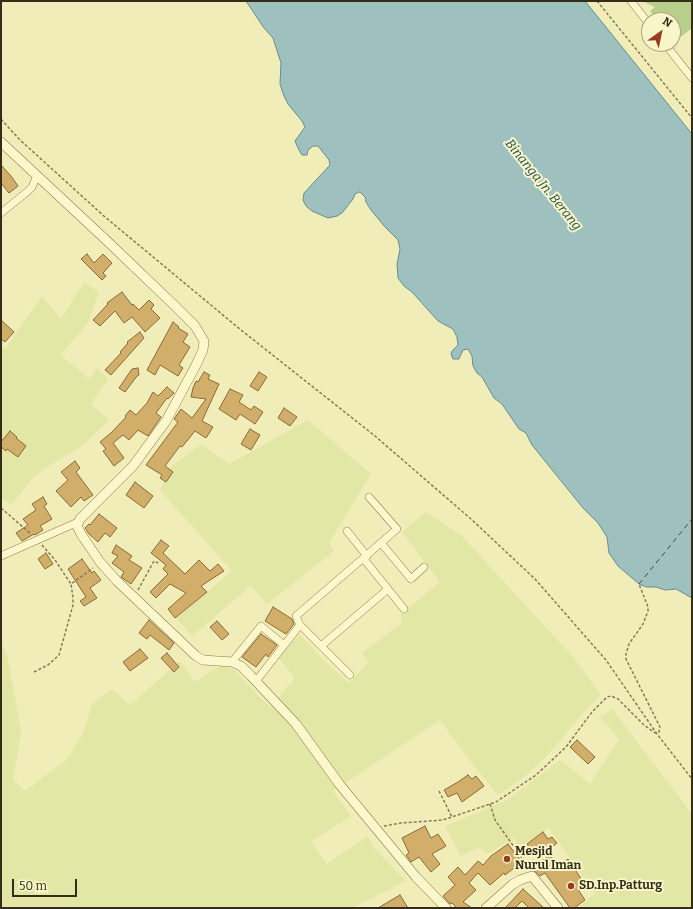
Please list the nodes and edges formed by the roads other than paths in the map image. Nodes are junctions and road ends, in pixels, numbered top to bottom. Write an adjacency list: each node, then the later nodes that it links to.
1 (631, 1): 2 (street)
2 (641, 14)
3 (671, 52): 4 (street)
4 (692, 78)
5 (1, 142): 6 (street)
6 (37, 176): 7 (street); 9 (street)
7 (1, 213)
8 (369, 497): 11 (street)
9 (78, 522): 12 (street); 20 (street)
10 (347, 531): 13 (street)
11 (381, 543): 13 (street); 14 (street)
12 (1, 556)
13 (365, 557): 15 (street); 17 (street)
14 (424, 567)
15 (388, 589): 16 (street); 19 (street)
16 (404, 609)
17 (300, 625): 18 (street); 19 (street)
18 (284, 645): 20 (street); 22 (street)
19 (321, 646): 21 (street)
20 (232, 662): 22 (street)
21 (350, 676)
22 (256, 681): 23 (street)
23 (446, 908)
24 (486, 908): 25 (street)
25 (558, 908)

